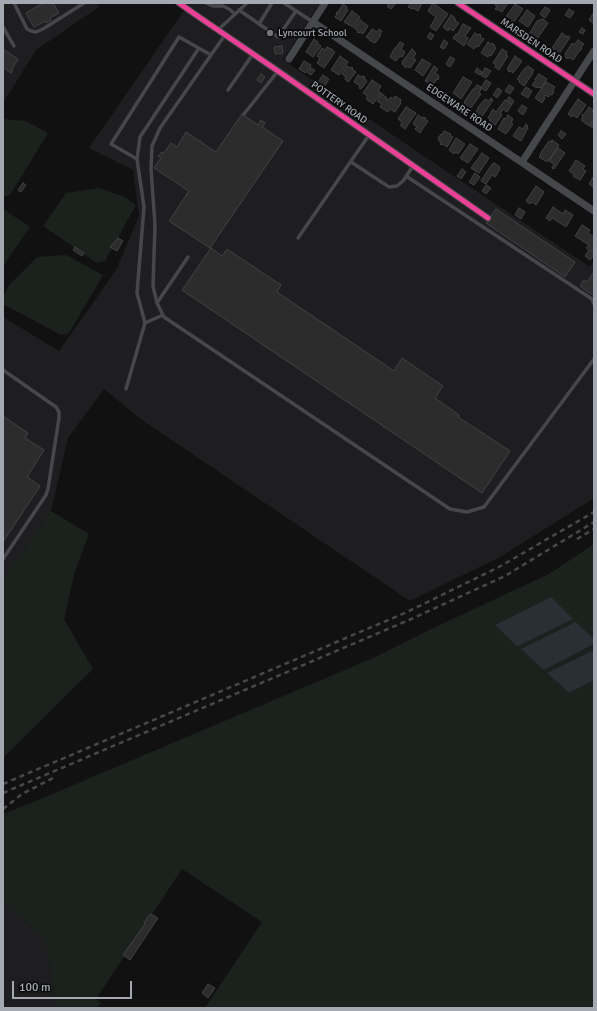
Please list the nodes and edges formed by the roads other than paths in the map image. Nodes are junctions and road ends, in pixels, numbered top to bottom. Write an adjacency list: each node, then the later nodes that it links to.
1 (15, 3): 11 (lane)
2 (76, 3): 11 (lane)
3 (84, 3): 11 (lane)
4 (179, 3): 18 (street, POTTERY ROAD)
5 (206, 3): 14 (lane)
6 (247, 3): 12 (lane)
7 (272, 3): 16 (lane)
8 (284, 3): 13 (lane)
9 (325, 3): 15 (street)
10 (458, 3): 27 (street, MARSDEN ROAD)
11 (79, 7)
12 (239, 10): 14 (lane); 16 (lane)
13 (296, 11): 15 (lane); 16 (lane)
14 (235, 14): 18 (lane)
15 (312, 22): 25 (street); 34 (street, EDGEWARE ROAD)
16 (259, 24)
17 (3, 27): 20 (lane)
18 (218, 30): 19 (street, POTTERY ROAD)
19 (224, 35): 23 (street, POTTERY ROAD); 24 (lane)
20 (14, 46)
21 (198, 48): 24 (lane); 32 (lane); 32 (lane)
22 (594, 52): 27 (street)
23 (253, 54): 26 (street, POTTERY ROAD); 28 (lane)
24 (211, 55): 41 (lane)
25 (289, 59)
26 (278, 71): 30 (lane); 31 (street, POTTERY ROAD)
27 (574, 81): 29 (street, MARSDEN ROAD); 34 (street)
28 (228, 90)
29 (594, 94)
30 (244, 114)
31 (369, 135): 33 (lane); 35 (street, POTTERY ROAD)
32 (137, 159): 44 (lane)
33 (351, 162): 36 (lane); 39 (lane)
34 (522, 162): 37 (street, EDGEWARE ROAD)
35 (413, 166): 36 (lane); 38 (street, POTTERY ROAD)
36 (406, 176): 42 (lane)
37 (594, 211)
38 (488, 218)
39 (298, 238)
40 (188, 257): 41 (lane)
41 (157, 303): 43 (lane)
42 (594, 304)
43 (163, 315): 44 (lane); 45 (lane)
44 (146, 323): 47 (lane)
45 (594, 359)
46 (3, 370): 48 (lane)
47 (126, 390)
48 (3, 559)

